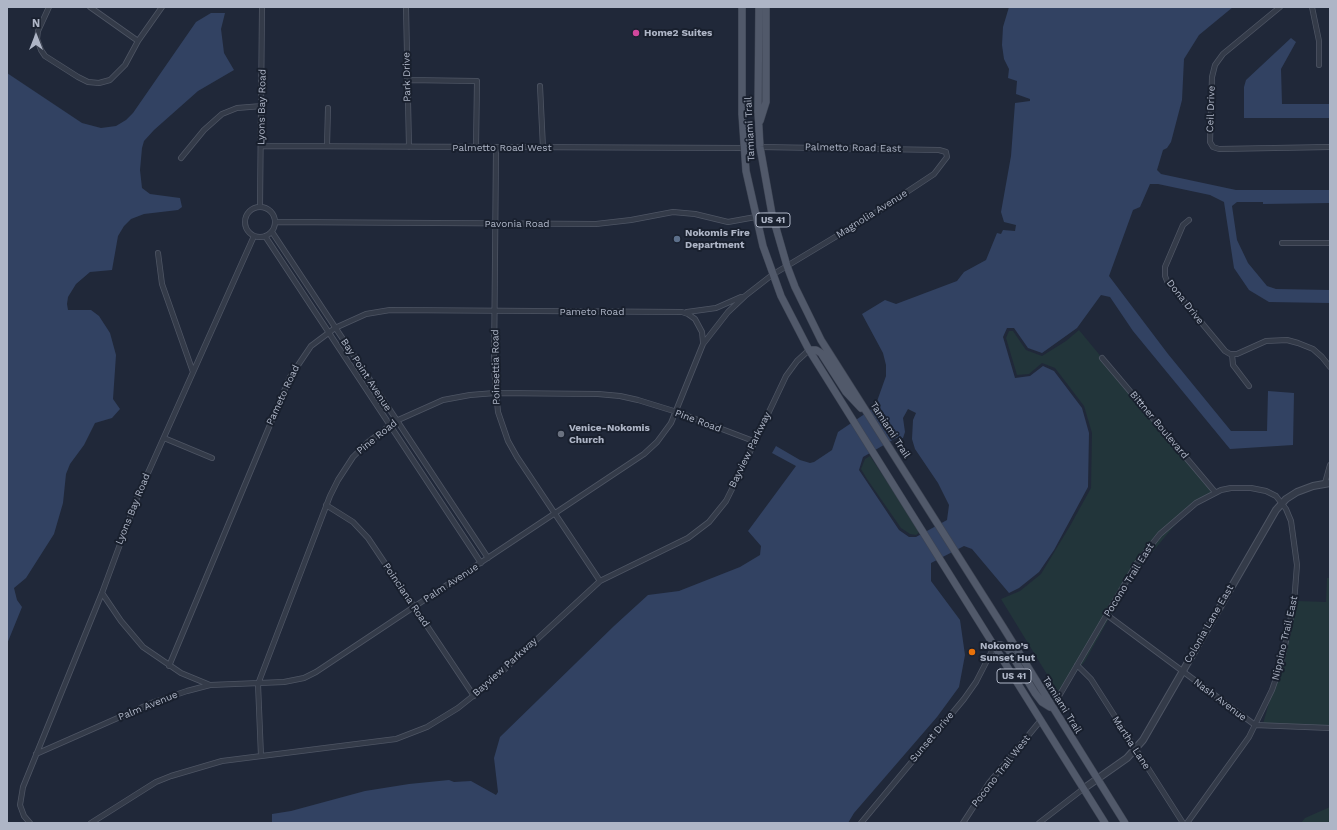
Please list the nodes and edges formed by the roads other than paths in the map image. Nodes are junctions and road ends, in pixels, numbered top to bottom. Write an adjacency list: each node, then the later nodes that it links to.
1 (49, 7): 11 (street)
2 (90, 7): 11 (street)
3 (162, 7): 11 (street)
4 (262, 7): 15 (street, Lyons Bay Road)
5 (406, 7): 13 (street, Park Drive)
6 (742, 7): 26 (main road, Tamiami Trail / US 41)
7 (759, 7): 17 (main road, Tamiami Trail / US 41)
8 (766, 7): 17 (main road)
9 (1280, 7): 22 (street, Ceil Drive)
10 (1312, 7): 12 (street)
11 (138, 40)
12 (1319, 65)
13 (407, 80): 20 (street, Park Drive); 23 (street)
14 (540, 86): 25 (street)
15 (262, 106): 18 (street, Lyons Bay Road); 28 (street)
16 (328, 108): 19 (street)
17 (758, 125): 21 (main road, Tamiami Trail / US 41)
18 (261, 146): 19 (street, Palmetto Road West); 29 (street, Lyons Bay Road)
19 (327, 146): 20 (street, Palmetto Road West)
20 (409, 147): 23 (street, Palmetto Road West)
21 (760, 147): 27 (street, Palmetto Road East); 30 (main road, Tamiami Trail / US 41)
22 (1330, 147)
23 (476, 148): 24 (street, Palmetto Road West)
24 (496, 148): 25 (street, Palmetto Road West); 34 (street, Poinsettia Road)
25 (543, 148): 26 (street, Palmetto Road West)
26 (744, 148): 31 (main road, Tamiami Trail / US 41)
27 (946, 152): 41 (street, Magnolia Avenue)
28 (181, 158)
29 (260, 206): 33 (street); 36 (street)
30 (772, 214): 31 (street, Pavonia Road); 41 (main road, Tamiami Trail / US 41)
31 (755, 218): 34 (street, Pavonia Road); 42 (main road, Tamiami Trail / US 41)
32 (1189, 220): 50 (street, Dona Drive)
33 (275, 222): 34 (street, Pavonia Road); 35 (street)
34 (496, 224): 44 (street, Poinsettia Road)
35 (272, 232): 37 (street); 46 (street, Bay Point Avenue)
36 (254, 236): 37 (street); 53 (street, Lyons Bay Road)
37 (265, 236): 47 (street, Bay Point Avenue)
38 (1282, 243): 39 (street)
39 (1330, 243)
40 (158, 253): 53 (street)
41 (787, 266): 42 (street, Magnolia Avenue); 57 (main road, Tamiami Trail / US 41)
42 (772, 275): 43 (street, Palm Avenue); 49 (main road, Tamiami Trail / US 41)
43 (745, 296): 45 (street, Pameto Road); 48 (street, Palm Avenue)
44 (495, 311): 45 (street, Pameto Road); 46 (street, Pameto Road); 55 (street, Poinsettia Road)
45 (682, 312): 48 (street)
46 (335, 328): 47 (street, Pameto Road); 58 (street, Bay Point Avenue)
47 (328, 332): 59 (street, Bay Point Avenue); 77 (street, Pameto Road)
48 (703, 344): 56 (street, Palm Avenue)
49 (809, 350): 57 (main road); 61 (street, Bayview Parkway); 75 (main road, Tamiami Trail / US 41)
50 (1232, 354): 52 (street); 54 (street)
51 (1102, 358): 65 (street, Bittner Boulevard)
52 (1330, 367)
53 (192, 372): 60 (street, Lyons Bay Road)
54 (1249, 386)
55 (495, 393): 56 (street, Pine Road); 58 (street, Pine Road); 68 (street, Poinsettia Road)
56 (677, 412): 61 (street, Pine Road); 68 (street, Palm Avenue)
57 (866, 412): 82 (main road, Tamiami Trail / US 41)
58 (396, 421): 59 (street, Pine Road); 69 (street, Bay Point Avenue)
59 (390, 426): 67 (street, Pine Road); 70 (street, Bay Point Avenue)
60 (164, 438): 62 (street); 72 (street, Lyons Bay Road)
61 (756, 442): 71 (street, Bayview Parkway)
62 (212, 458)
63 (1330, 465): 64 (street)
64 (1327, 483): 66 (street, Colonia Lane East)
65 (1215, 492): 66 (street, Pocono Trail East); 74 (street, Pocono Trail East)
66 (1282, 503): 78 (street, Colonia Lane East); 84 (street, Nippino Trail East)
67 (326, 506): 73 (street, Poinciana Road); 79 (street, Pine Road)
68 (555, 514): 69 (street, Palm Avenue); 71 (street, Poinsettia Road)
69 (488, 558): 70 (street, Palm Avenue)
70 (481, 563): 73 (street, Palm Avenue)
71 (600, 581): 81 (street, Bayview Parkway)
72 (102, 593): 77 (street); 87 (street, Lyons Bay Road)
73 (414, 607): 79 (street, Palm Avenue); 81 (street, Poinciana Road)
74 (1107, 615): 76 (street, Pocono Trail East); 78 (street, Nash Avenue)
75 (995, 645): 82 (main road); 83 (main road, Tamiami Trail / US 41); 93 (street, Sunset Drive)
76 (1078, 665): 82 (street, Pocono Trail East); 86 (street, Martha Lane)
77 (169, 666): 80 (street)
78 (1182, 671): 84 (street, Nash Avenue); 86 (street, Colonia Lane East)
79 (258, 684): 80 (street, Palm Avenue); 88 (street, Pine Road)
80 (210, 685): 87 (street, Palm Avenue)
81 (474, 696): 88 (street, Bayview Parkway)
82 (1052, 708): 89 (main road, Tamiami Trail / US 41)
83 (1041, 720): 90 (main road, Tamiami Trail / US 41); 94 (street, Pocono Trail West)
84 (1255, 725): 85 (street, Nash Avenue); 99 (street, Nippino Trail East)
85 (1330, 728)
86 (1136, 749): 89 (street, Colonia Lane East); 98 (street, Martha Lane)
87 (36, 754): 91 (street, Lyons Bay Road)
88 (261, 756): 92 (street, Bayview Parkway)
89 (1097, 779): 90 (street, Colonia Lane East); 97 (main road, Tamiami Trail / US 41)
90 (1083, 789): 95 (street); 96 (main road, Tamiami Trail / US 41)
91 (30, 823)
92 (91, 823)
93 (861, 823)
94 (963, 823)
95 (1039, 823)
96 (1105, 823)
97 (1125, 823)
98 (1183, 823)
99 (1187, 823)

